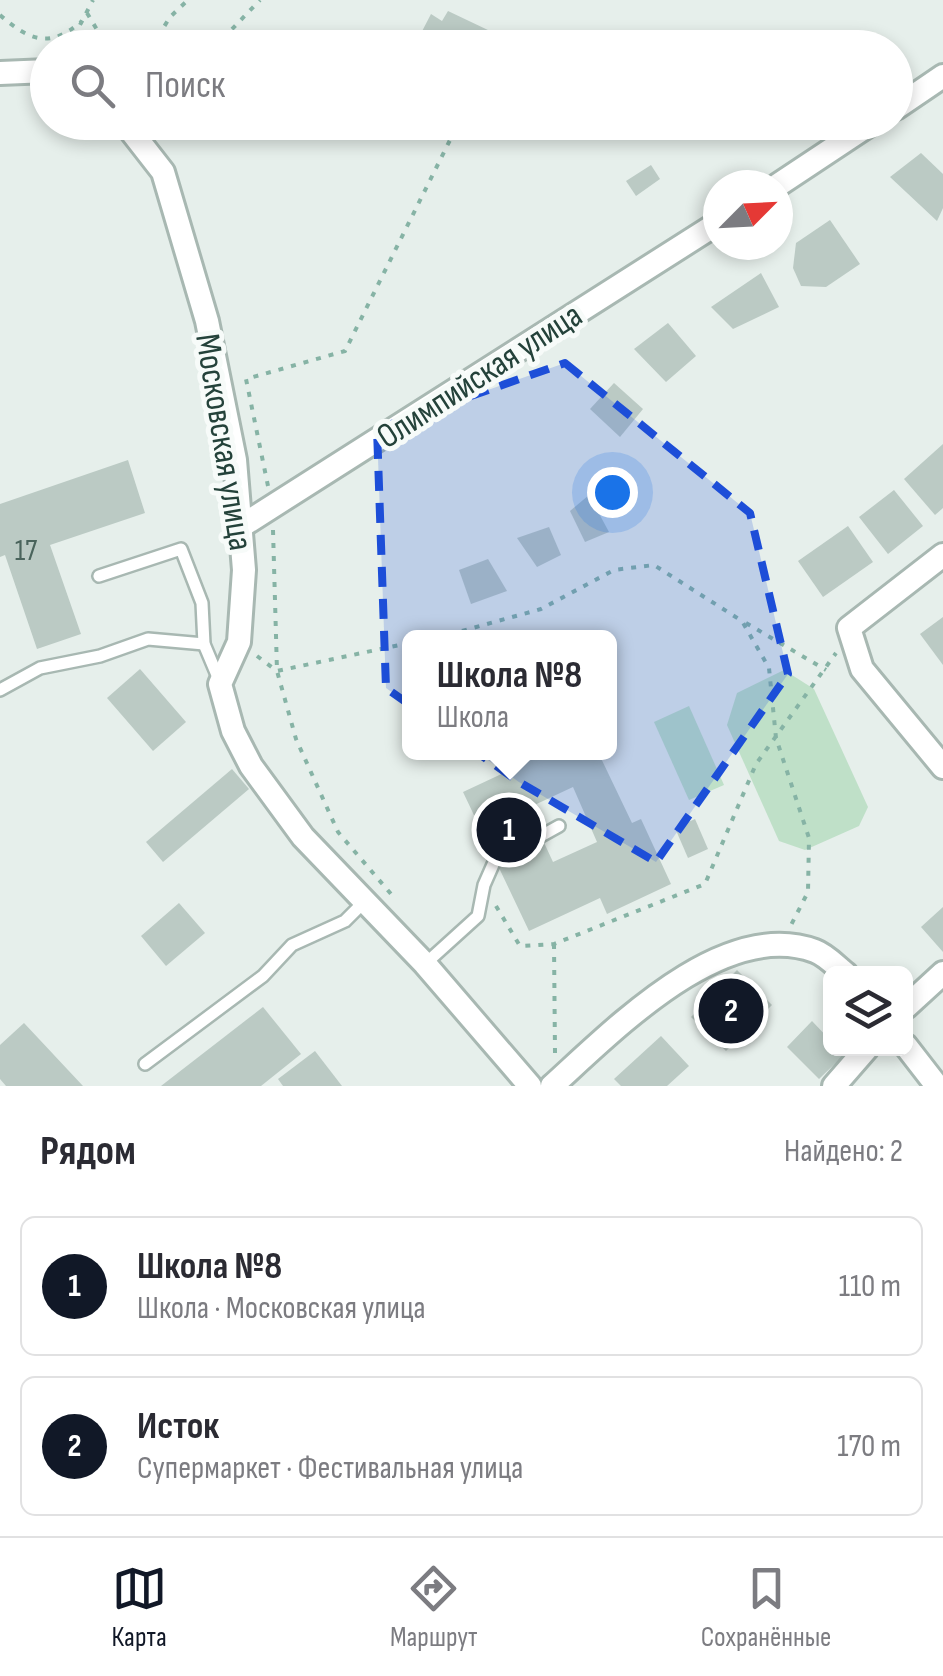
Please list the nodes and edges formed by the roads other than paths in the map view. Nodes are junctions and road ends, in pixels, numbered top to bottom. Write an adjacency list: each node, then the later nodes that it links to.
1 (30, 71): 2 (street)
2 (0, 72)
3 (943, 76): 4 (street)
4 (913, 96)
5 (138, 140): 9 (street, Московская улица)
6 (846, 140): 7 (street)
7 (793, 175)
8 (703, 233): 9 (street, Олимпийская улица)
9 (240, 528): 13 (street, Московская улица)
10 (943, 555): 15 (street)
11 (99, 576): 12 (lane)
12 (204, 644): 13 (lane); 14 (lane)
13 (220, 684): 19 (street)
14 (0, 690)
15 (943, 767)
16 (559, 826): 17 (lane)
17 (540, 836)
18 (495, 860): 20 (lane)
19 (365, 901): 20 (street); 26 (lane)
20 (426, 964): 27 (street)
21 (836, 966): 28 (street)
22 (943, 973): 23 (street)
23 (913, 1001)
24 (913, 1055): 30 (street)
25 (859, 1056): 29 (street)
26 (145, 1064)
27 (530, 1086)
28 (552, 1086)
29 (834, 1086)
30 (937, 1086)

